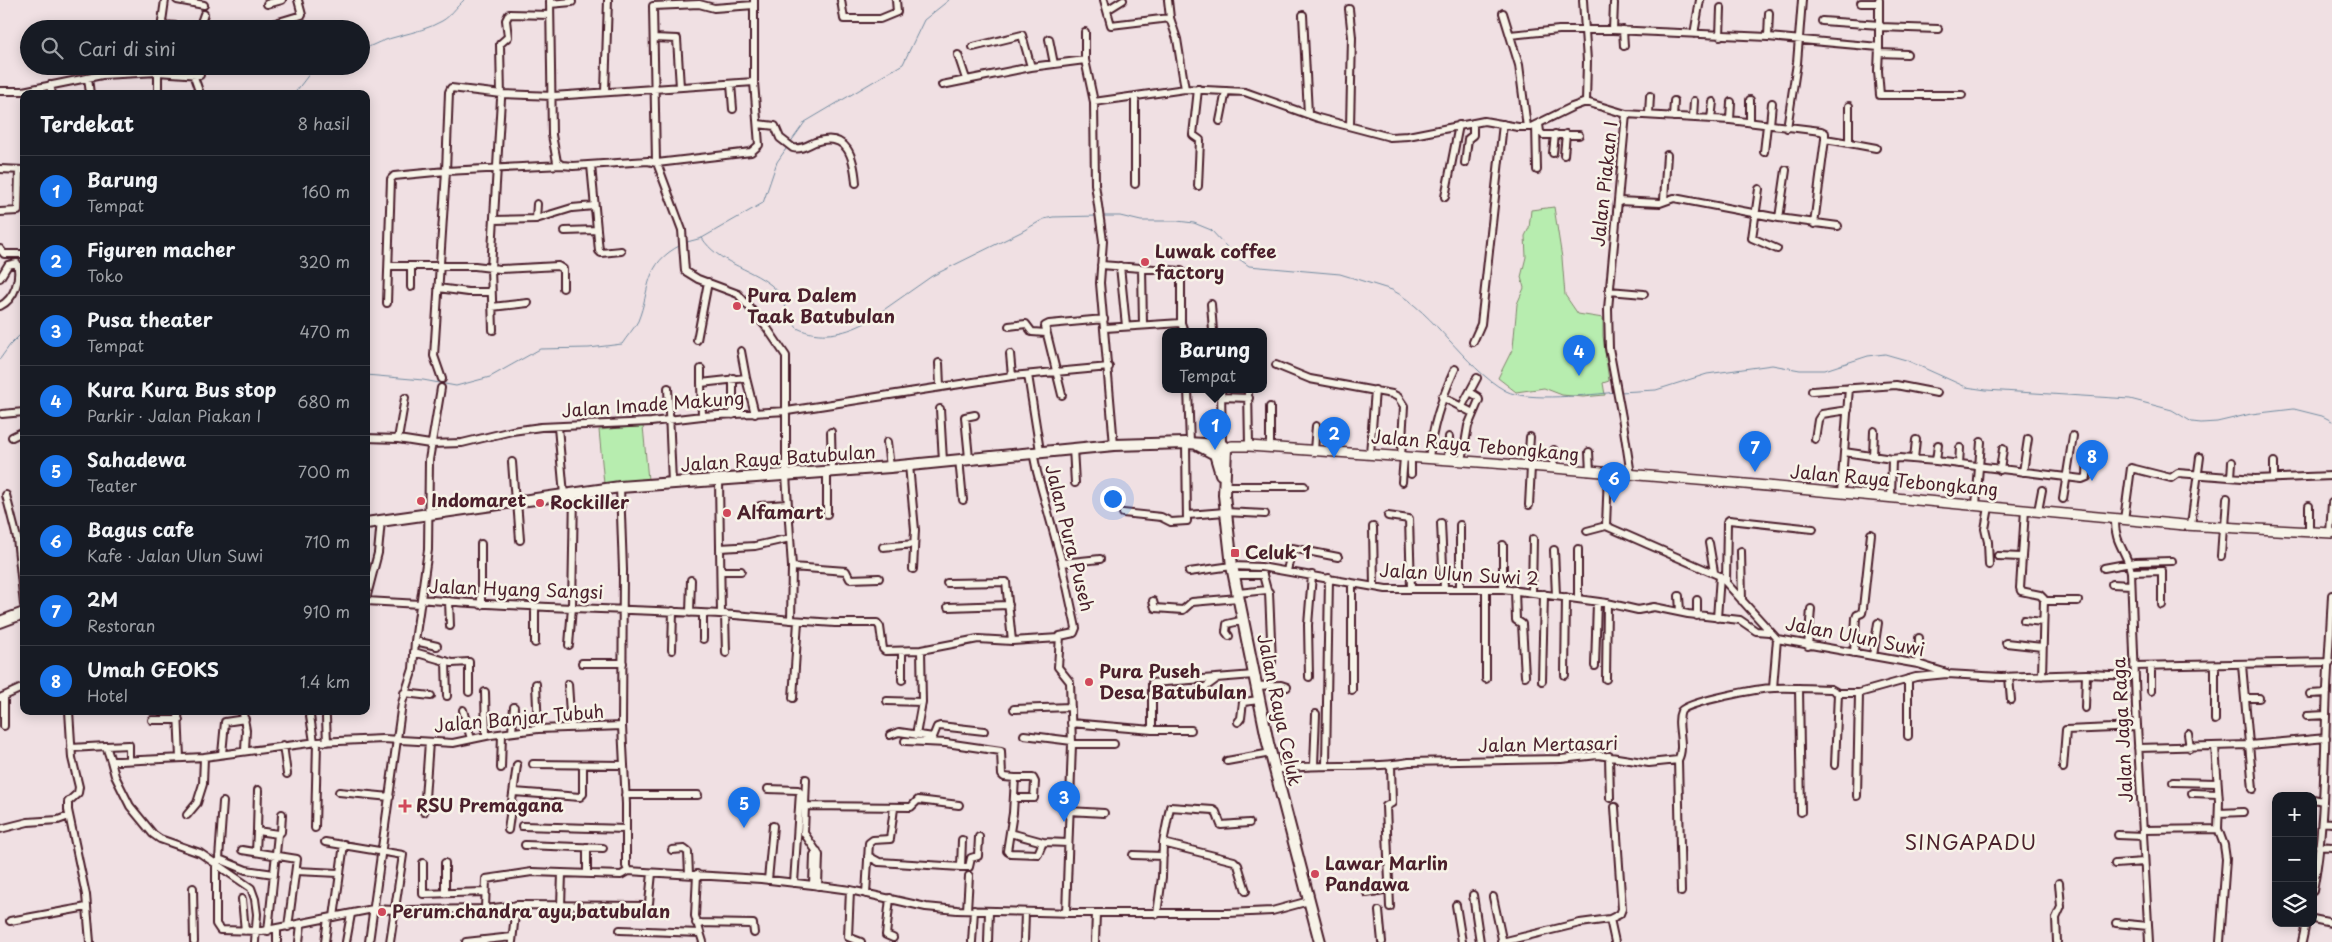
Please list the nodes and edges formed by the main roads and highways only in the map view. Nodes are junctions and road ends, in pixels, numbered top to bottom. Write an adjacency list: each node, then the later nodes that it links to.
1 (1190, 443): 2 (highway, Jalan Raya Batubulan); 3 (highway, Jalan Raya Batubulan); 5 (highway, Jalan Raya Batubulan)
2 (1224, 447): 3 (main road, Jalan Raya Tebongkang); 4 (highway, Jalan Raya Celuk); 6 (main road, Jalan Raya Tebongkang)
3 (1215, 454): 4 (highway, Jalan Raya Celuk)
4 (1223, 484): 9 (highway, Jalan Raya Celuk)
5 (370, 522)
6 (2331, 533)
7 (20, 614): 8 (highway)
8 (0, 622)
9 (1320, 942)

